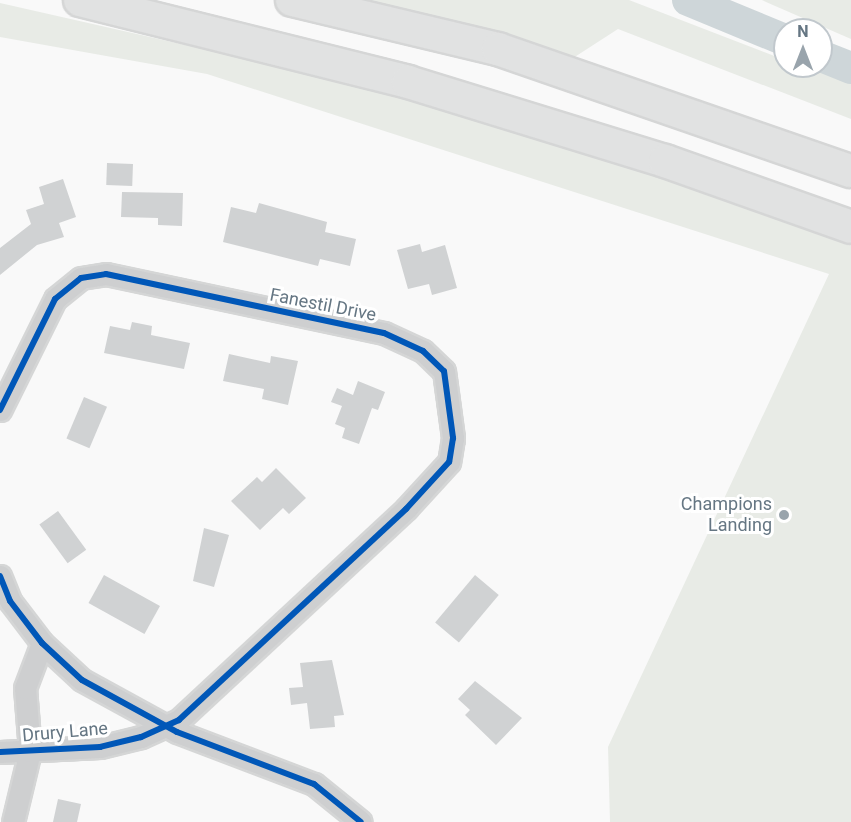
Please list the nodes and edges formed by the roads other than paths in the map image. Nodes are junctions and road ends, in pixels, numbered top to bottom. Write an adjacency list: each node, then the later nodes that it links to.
1 (80, 0): 4 (highway)
2 (292, 0): 3 (highway)
3 (851, 171)
4 (851, 227)
5 (0, 410): 8 (street, Fanestil Drive)
6 (0, 576): 7 (street)
7 (42, 643): 8 (street); 9 (street)
8 (165, 726): 9 (street, Drury Lane); 12 (street)
9 (30, 751): 10 (street, Drury Lane); 11 (street)
10 (0, 752)
11 (13, 822)
12 (361, 822)

